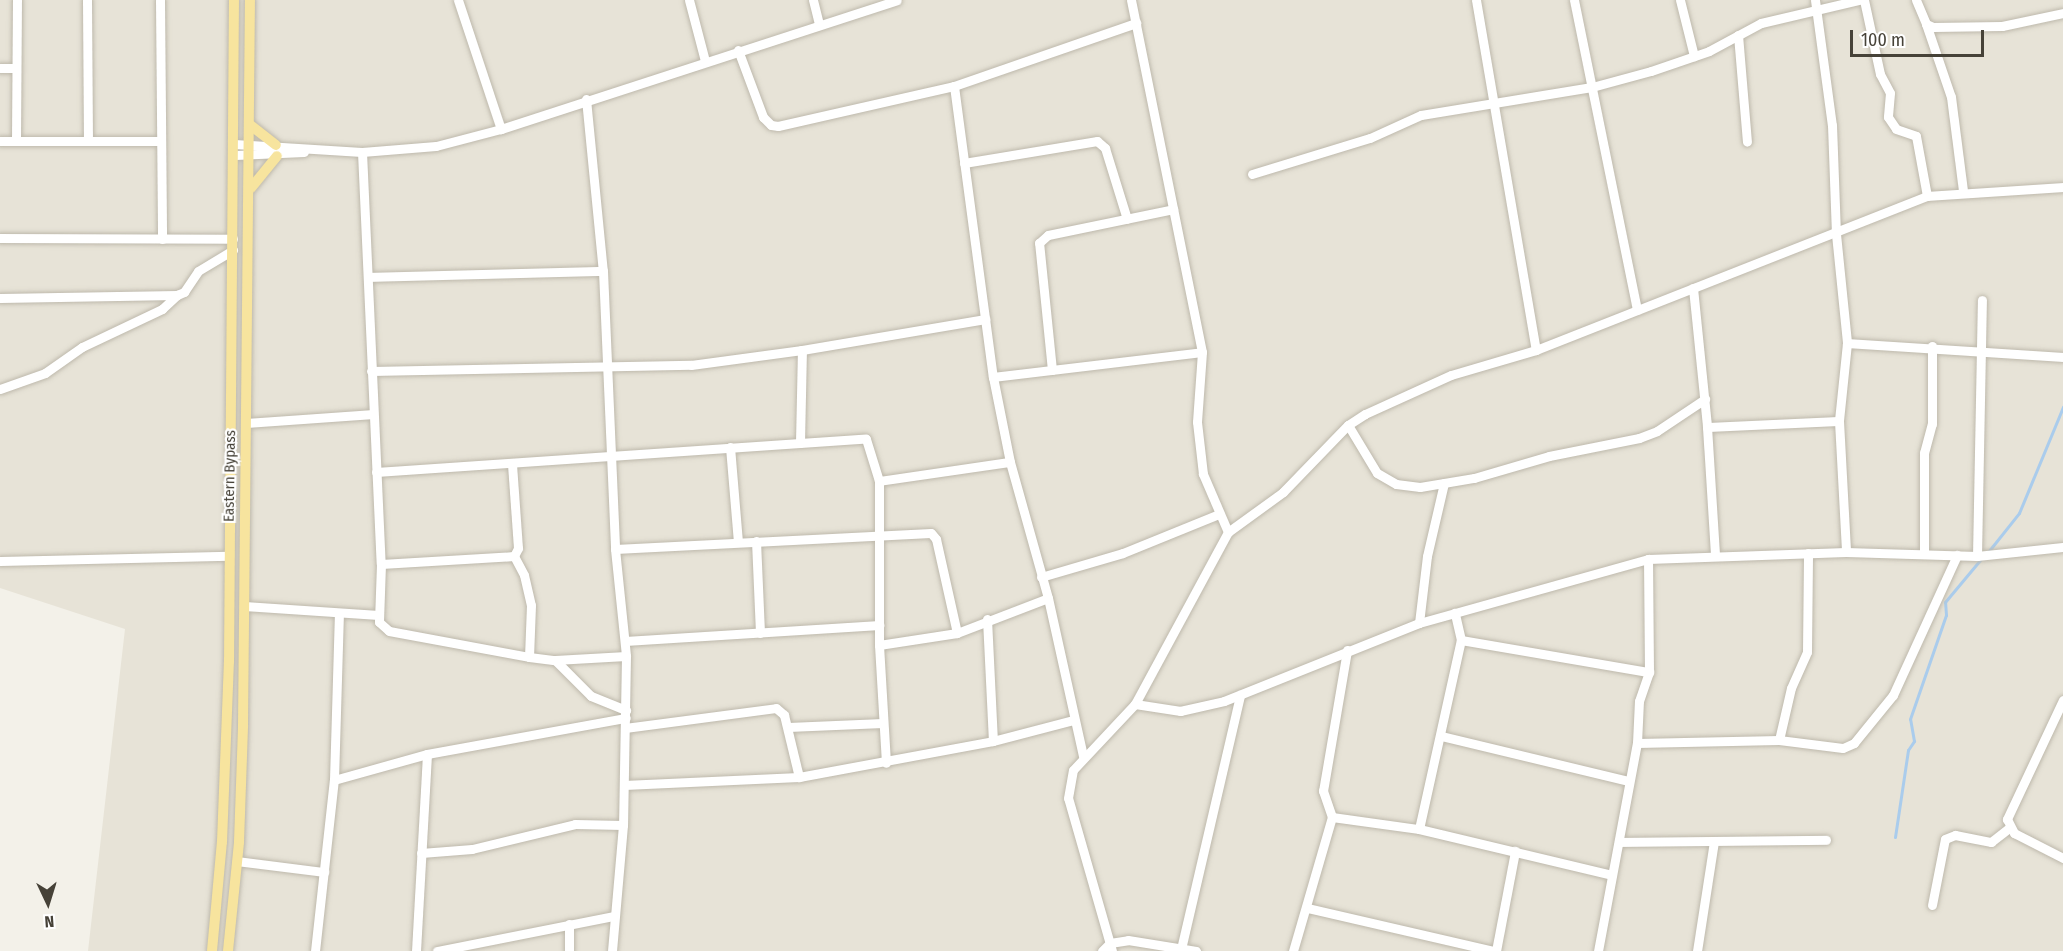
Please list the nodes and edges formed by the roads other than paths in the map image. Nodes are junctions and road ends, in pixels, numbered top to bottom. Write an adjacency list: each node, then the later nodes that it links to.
1 (17, 0): 27 (street)
2 (87, 0): 36 (street)
3 (160, 0): 37 (street)
4 (234, 0): 39 (main road, Eastern Bypass)
5 (250, 0): 32 (main road, Eastern Bypass)
6 (458, 0): 33 (street)
7 (689, 0): 25 (street)
8 (813, 0): 20 (street)
9 (897, 0): 20 (street)
10 (1131, 0): 19 (street)
11 (1476, 0): 31 (street)
12 (1574, 0): 29 (street)
13 (1680, 0): 24 (street)
14 (1859, 0): 17 (street)
15 (1864, 0): 48 (street)
16 (1916, 0): 21 (street)
17 (1815, 5): 22 (street); 51 (street)
18 (2063, 13): 21 (street)
19 (1136, 23): 28 (street); 49 (street)
20 (819, 24): 23 (street)
21 (1926, 24): 47 (street)
22 (1738, 35): 24 (street); 38 (street)
23 (738, 50): 25 (street); 28 (street)
24 (1694, 56): 29 (street)
25 (705, 61): 30 (street)
26 (0, 68): 27 (street)
27 (16, 68): 35 (street)
28 (954, 86): 43 (street)
29 (1592, 87): 31 (street); 61 (street)
30 (586, 99): 33 (street); 55 (street)
31 (1495, 104): 44 (street); 67 (street)
32 (249, 124): 40 (main road, Eastern Bypass); 41 (main road)
33 (501, 129): 42 (street)
34 (0, 141): 35 (street)
35 (16, 141): 36 (street)
36 (88, 141): 37 (street)
37 (161, 141): 53 (street)
38 (1747, 142)
39 (235, 150): 40 (street); 54 (main road, Eastern Bypass)
40 (249, 150): 41 (street); 46 (main road, Eastern Bypass)
41 (277, 151): 42 (street); 46 (main road)
42 (362, 152): 56 (street)
43 (964, 163): 50 (street); 62 (street)
44 (1252, 174)
45 (2063, 187): 47 (street)
46 (250, 188): 78 (main road, Eastern Bypass)
47 (1963, 191): 48 (street)
48 (1927, 196): 51 (street)
49 (1173, 209): 50 (street); 68 (street)
50 (1126, 219): 72 (street)
51 (1836, 234): 57 (street); 63 (street)
52 (0, 238): 53 (street)
53 (162, 239): 54 (street)
54 (233, 245): 58 (street); 101 (main road, Eastern Bypass)
55 (603, 271): 56 (street); 70 (street)
56 (370, 277): 71 (street)
57 (1693, 288): 61 (street); 75 (street)
58 (177, 295): 59 (street); 74 (street)
59 (0, 298)
60 (1982, 300): 65 (street)
61 (1637, 310): 67 (street)
62 (985, 319): 66 (street); 73 (street)
63 (1847, 343): 64 (street); 77 (street)
64 (1932, 346): 65 (street); 98 (street)
65 (1982, 349): 69 (street); 103 (street)
66 (802, 350): 70 (street); 81 (street)
67 (1536, 350): 79 (street)
68 (1202, 352): 72 (street); 89 (street)
69 (2063, 357)
70 (607, 368): 71 (street); 83 (street)
71 (371, 370): 76 (street)
72 (1052, 370): 73 (street)
73 (993, 378): 84 (street)
74 (0, 389)
75 (1705, 399): 80 (street); 88 (street)
76 (373, 414): 78 (street); 86 (street)
77 (1839, 421): 80 (street); 96 (street)
78 (248, 423): 109 (main road, Eastern Bypass)
79 (1348, 426): 88 (street); 91 (street)
80 (1707, 427): 99 (street)
81 (800, 443): 82 (street); 87 (street)
82 (730, 447): 83 (street); 93 (street)
83 (609, 457): 85 (street); 95 (street)
84 (1010, 462): 87 (street); 107 (street)
85 (512, 464): 86 (street); 102 (street)
86 (376, 472): 106 (street)
87 (879, 481): 90 (street)
88 (1444, 483): 114 (street)
89 (1219, 514): 91 (street); 107 (street)
90 (876, 532): 92 (street); 115 (street); 117 (street)
91 (1228, 532): 128 (street)
92 (756, 541): 93 (street); 116 (street)
93 (738, 542): 95 (street)
94 (2063, 547): 103 (street)
95 (615, 549): 118 (street)
96 (1846, 552): 97 (street); 98 (street)
97 (1808, 553): 99 (street); 135 (street)
98 (1924, 554): 100 (street)
99 (1715, 555): 104 (street)
100 (1957, 555): 103 (street); 135 (street)
101 (229, 556): 105 (street); 163 (main road, Eastern Bypass)
102 (514, 556): 106 (street); 123 (street)
103 (1978, 556)
104 (1648, 559): 110 (street); 125 (street)
105 (0, 561)
106 (381, 564): 112 (street)
107 (1041, 577): 108 (street)
108 (1047, 598): 113 (street); 130 (street)
109 (245, 606): 111 (street); 154 (main road, Eastern Bypass)
110 (1455, 612): 114 (street); 119 (street)
111 (339, 614): 112 (street); 141 (street)
112 (378, 615): 123 (street)
113 (987, 620): 117 (street); 134 (street)
114 (1419, 623): 121 (street)
115 (879, 625): 116 (street); 120 (street)
116 (760, 633): 118 (street)
117 (957, 633): 120 (street)
118 (625, 640): 122 (street)
119 (1461, 640): 125 (street); 133 (street)
120 (879, 645): 131 (street)
121 (1347, 650): 126 (street); 144 (street)
122 (626, 656): 124 (street); 129 (street)
123 (529, 657): 124 (street)
124 (555, 660): 129 (street)
125 (1649, 672): 136 (street)
126 (1240, 696): 128 (street); 162 (street)
127 (2063, 700): 146 (street)
128 (1135, 704): 138 (street)
129 (626, 719): 132 (street); 137 (street); 143 (street)
130 (1073, 720): 134 (street); 138 (street)
131 (883, 723): 132 (street); 139 (street)
132 (788, 727): 140 (street)
133 (1441, 736): 142 (street); 147 (street)
134 (993, 741): 139 (street)
135 (1779, 741): 136 (street)
136 (1637, 743): 142 (street)
137 (427, 754): 141 (street); 152 (street)
138 (1083, 756): 161 (street)
139 (886, 763): 140 (street)
140 (799, 777): 143 (street)
141 (334, 780): 155 (street)
142 (1628, 781): 150 (street)
143 (624, 785): 145 (street)
144 (1332, 817): 147 (street); 158 (street)
145 (623, 825): 152 (street); 159 (street)
146 (2009, 828): 153 (street); 157 (street)
147 (1419, 829): 151 (street)
148 (1826, 840): 149 (street)
149 (1714, 841): 150 (street); 175 (street)
150 (1618, 842): 156 (street)
151 (1515, 851): 156 (street); 173 (street)
152 (421, 853): 166 (street)
153 (2063, 858)
154 (237, 861): 155 (street); 164 (main road, Eastern Bypass)
155 (324, 872): 165 (street)
156 (1612, 875): 174 (street)
157 (1932, 905)
158 (1307, 908): 172 (street); 173 (street)
159 (614, 916): 160 (street); 169 (street)
160 (569, 924): 167 (street); 168 (street)
161 (1111, 947): 162 (street); 170 (street)
162 (1181, 949): 171 (street)
163 (212, 951)
164 (228, 951)
165 (315, 951)
166 (416, 951)
167 (438, 951)
168 (569, 951)
169 (612, 951)
170 (1102, 951)
171 (1196, 951)
172 (1293, 951)
173 (1494, 951)
174 (1598, 951)
175 (1697, 951)

